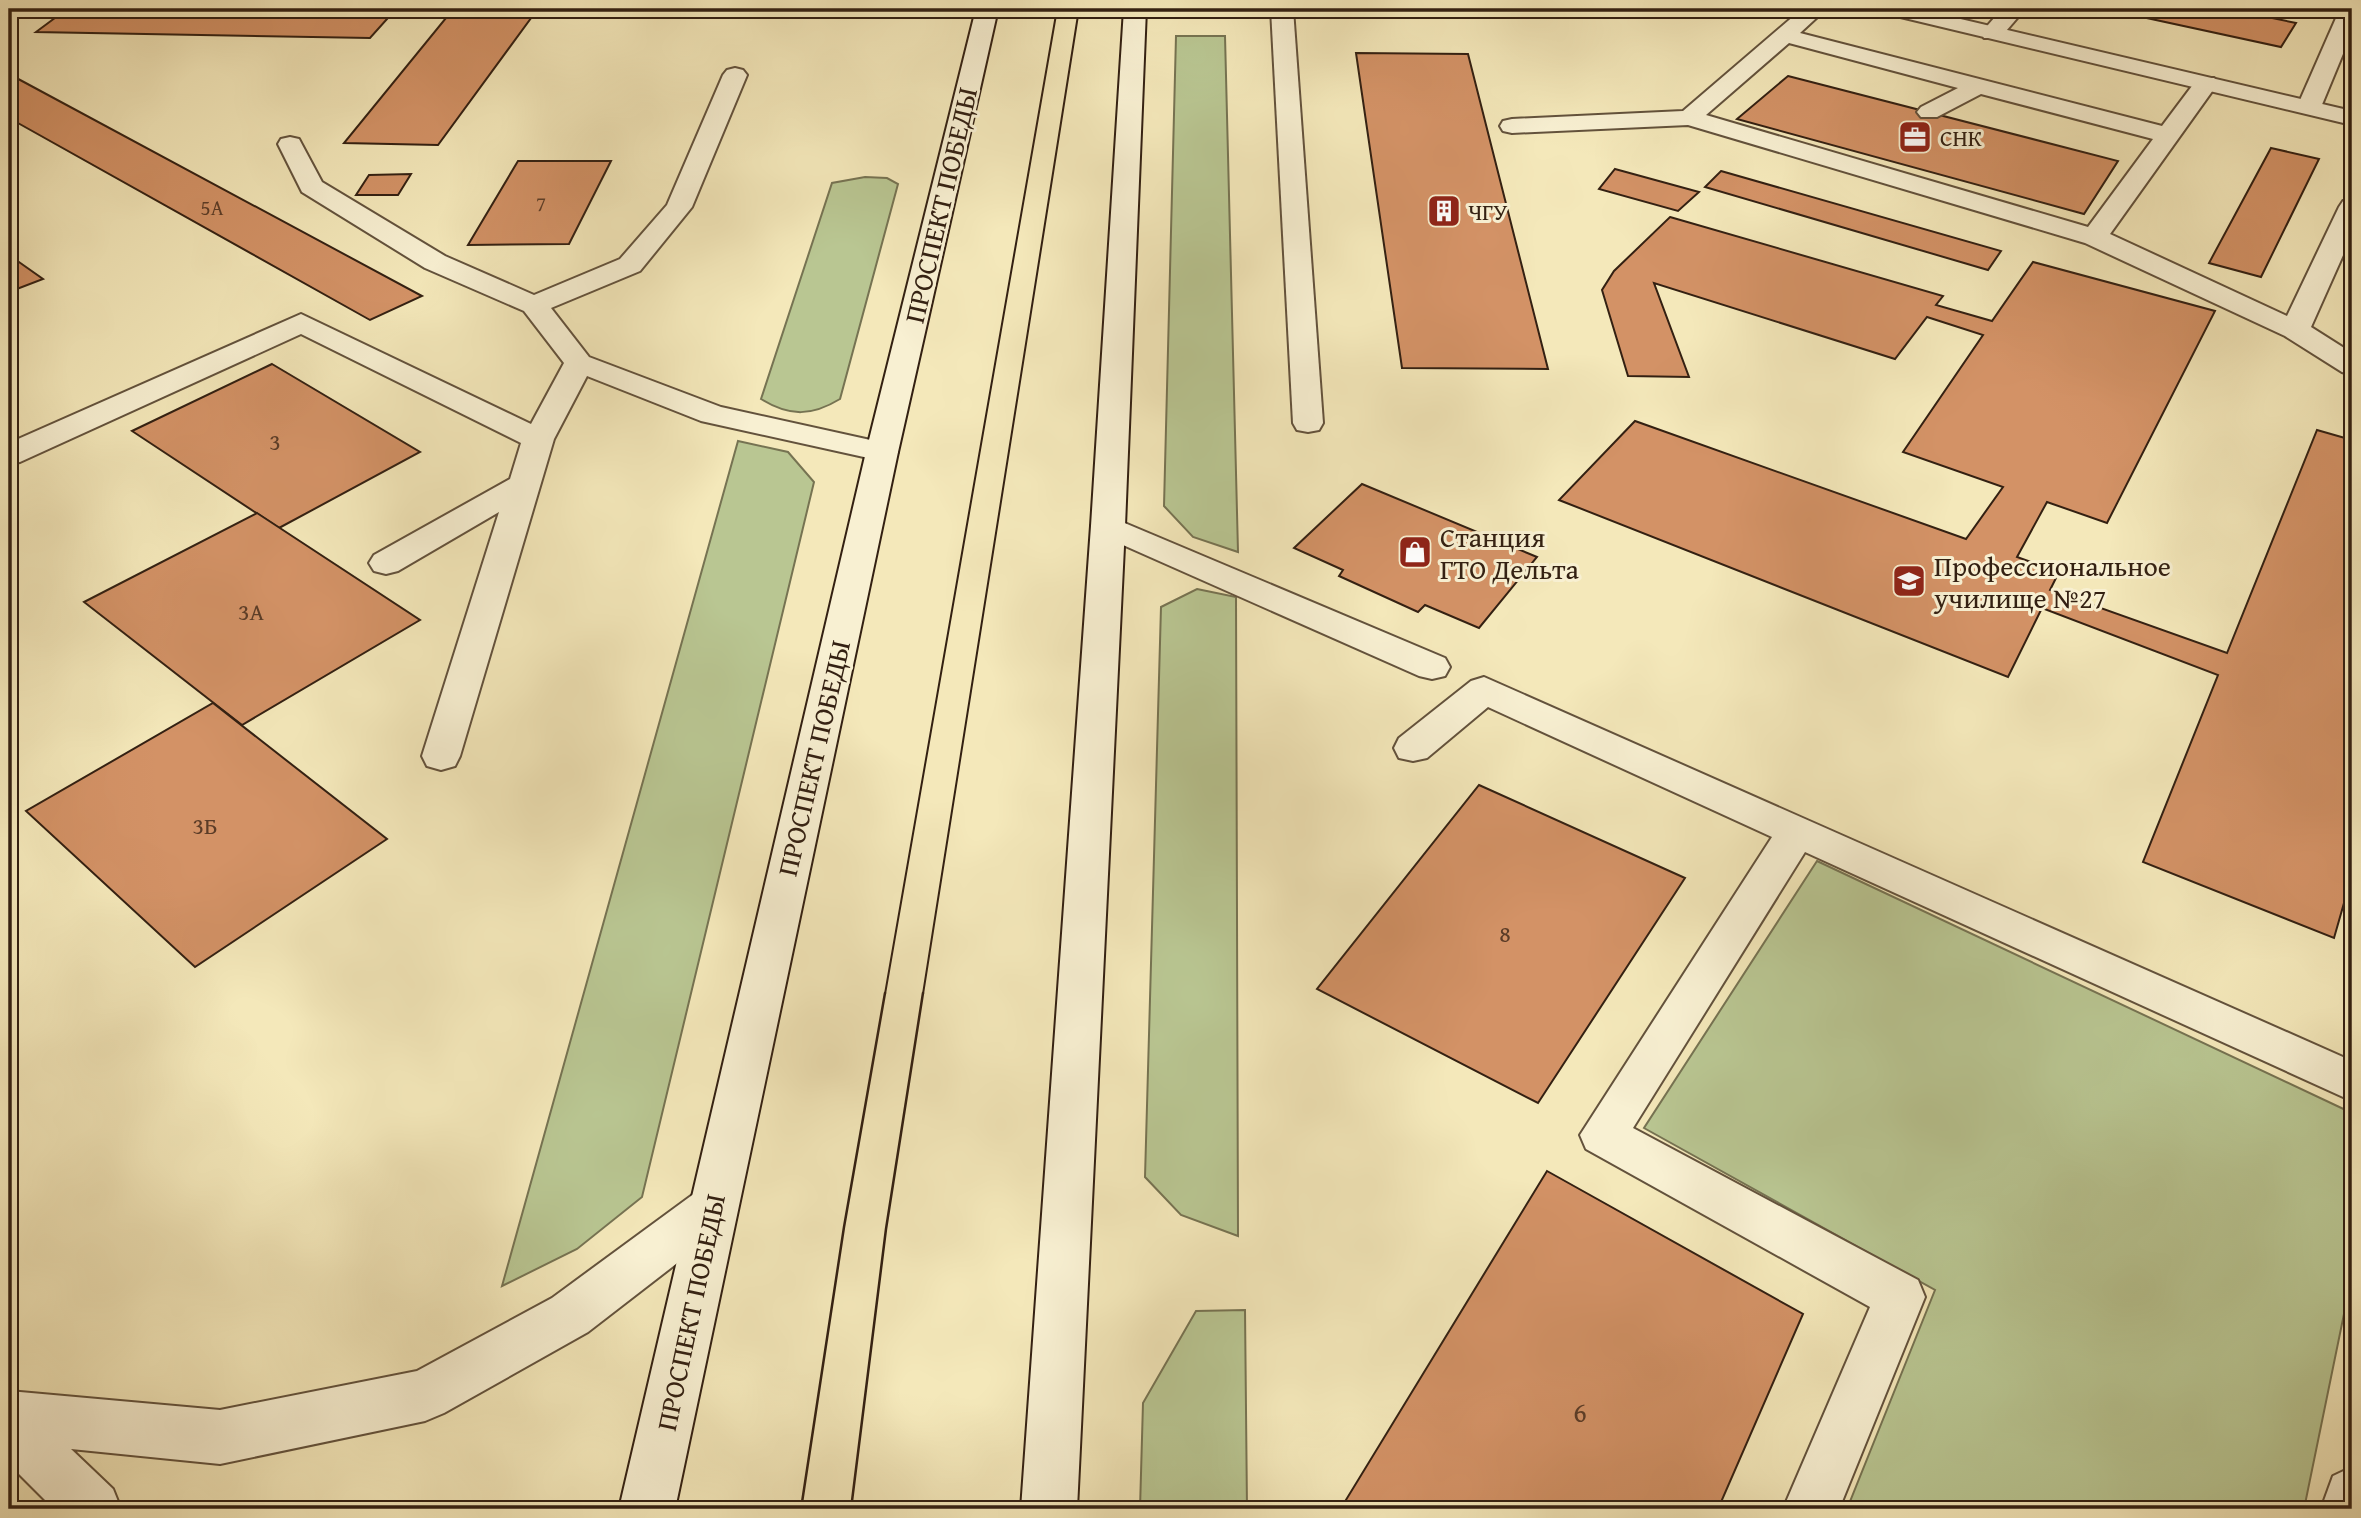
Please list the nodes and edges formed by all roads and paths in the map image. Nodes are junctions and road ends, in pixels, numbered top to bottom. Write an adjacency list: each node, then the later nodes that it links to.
1 (987, 9): 28 (main road, ПРОСПЕКТ ПОБЕДЫ)
2 (1135, 9): 31 (main road)
3 (1282, 9): 26 (main road)
4 (1815, 9): 9 (main road)
5 (1892, 9): 8 (main road)
6 (2014, 9): 8 (main road)
7 (2351, 9): 13 (main road)
8 (1992, 33): 11 (main road)
9 (1786, 36): 12 (main road); 15 (main road)
10 (735, 75): 22 (main road)
11 (2206, 83): 13 (main road); 18 (main road)
12 (1978, 86): 14 (main road); 18 (main road)
13 (2309, 107): 16 (main road)
14 (1929, 112)
15 (1689, 118): 17 (main road); 21 (main road)
16 (2352, 118)
17 (1512, 126)
18 (2168, 135): 21 (main road)
19 (290, 144): 22 (main road)
20 (2352, 207): 23 (main road)
21 (2094, 237): 23 (main road)
22 (534, 304): 24 (main road)
23 (2295, 330): 25 (main road)
24 (579, 363): 27 (main road); 28 (main road)
25 (2352, 366)
26 (1308, 423)
27 (538, 439): 29 (main road); 30 (main road)
28 (882, 452): 38 (main road, ПРОСПЕКТ ПОБЕДЫ)
29 (9, 455)
30 (524, 484): 32 (main road); 35 (main road)
31 (1108, 526): 33 (main road); 44 (main road)
32 (386, 563)
33 (1432, 667)
34 (1413, 748): 36 (main road)
35 (440, 755)
36 (1797, 831): 37 (main road); 45 (main road)
37 (2352, 1082)
38 (712, 1208): 39 (main road); 43 (main road, ПРОСПЕКТ ПОБЕДЫ)
39 (9, 1417)
40 (9, 1427): 42 (main road)
41 (2352, 1495): 46 (main road)
42 (93, 1509)
43 (647, 1509)
44 (1049, 1509)
45 (1811, 1509)
46 (2349, 1509)

